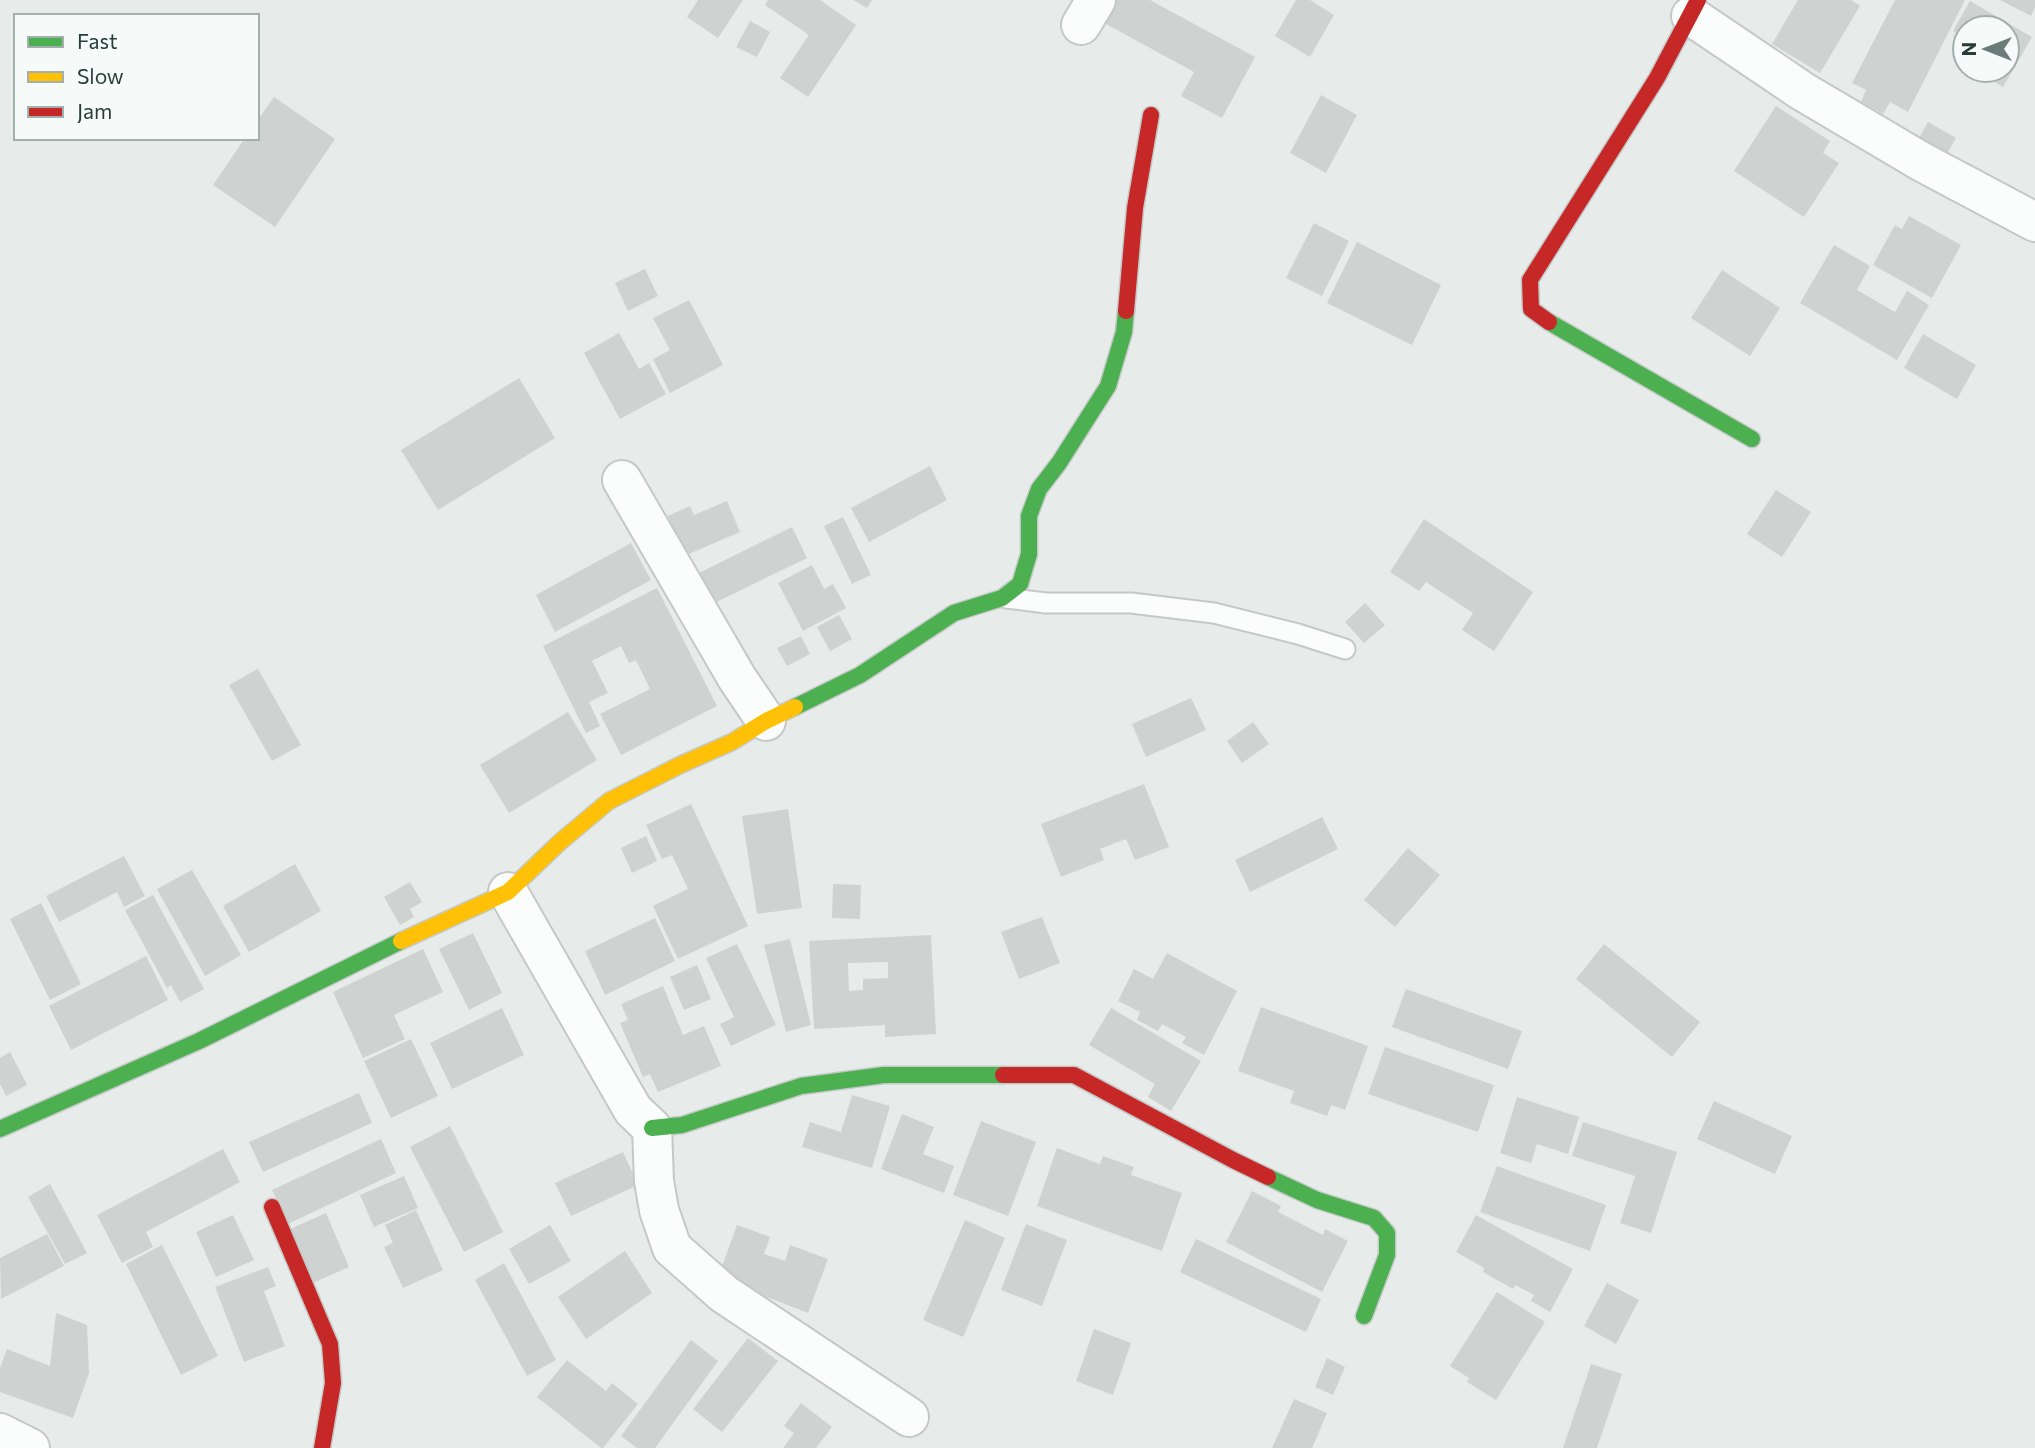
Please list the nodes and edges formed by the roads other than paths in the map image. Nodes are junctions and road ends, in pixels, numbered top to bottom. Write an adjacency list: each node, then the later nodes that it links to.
1 (1695, 8): 3 (street); 4 (street)
2 (1151, 116): 6 (street)
3 (2035, 222)
4 (1752, 439)
5 (622, 480): 8 (street)
6 (1002, 598): 7 (lane); 8 (street)
7 (1345, 649)
8 (766, 721): 9 (street)
9 (508, 892): 10 (street); 11 (street)
10 (0, 1129)
11 (652, 1129): 13 (street); 14 (street)
12 (272, 1208): 17 (street)
13 (1364, 1316)
14 (909, 1417)
15 (0, 1433): 16 (street)
16 (30, 1448)
17 (323, 1448)

